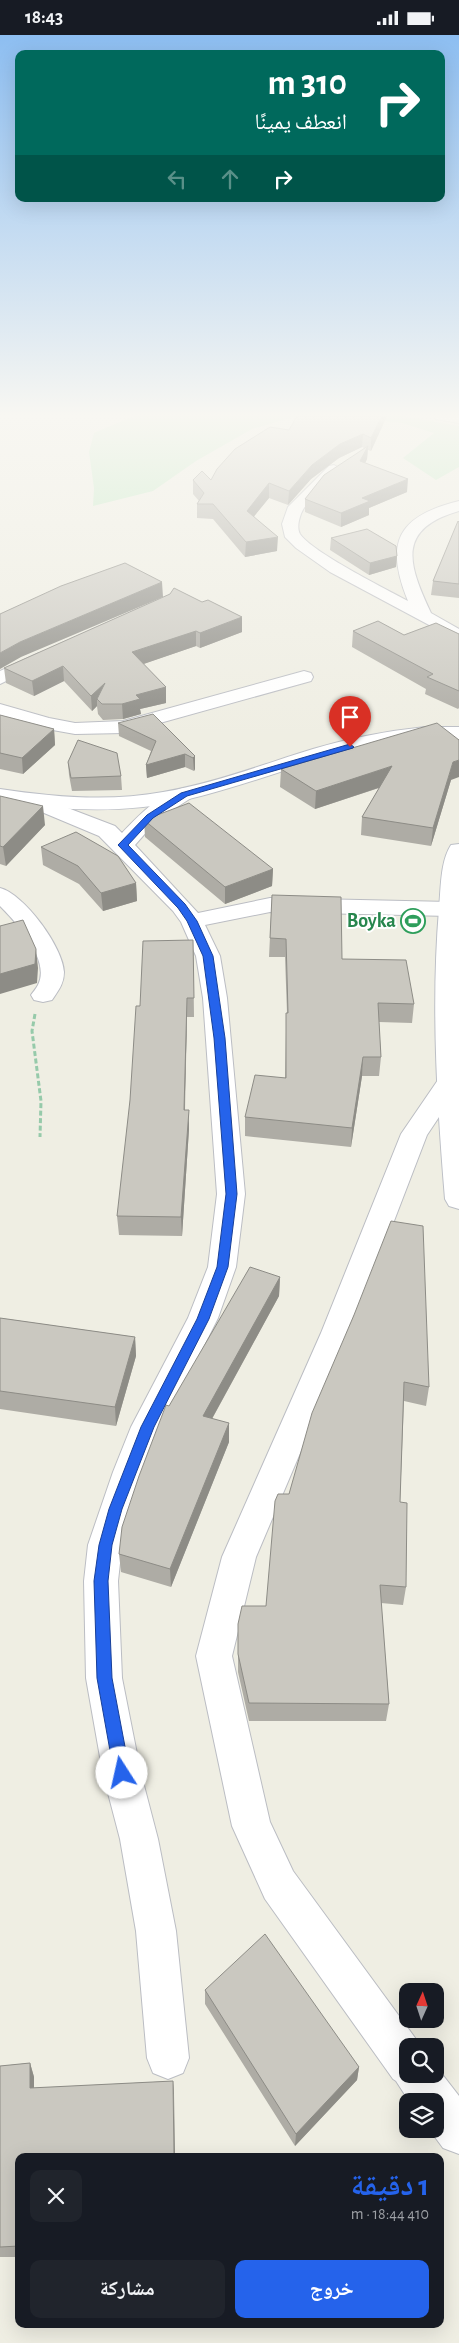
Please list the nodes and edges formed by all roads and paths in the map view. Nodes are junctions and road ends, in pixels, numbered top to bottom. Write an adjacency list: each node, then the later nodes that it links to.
1 (290, 524): 3 (street)
2 (418, 524): 3 (street)
3 (424, 617): 4 (street)
4 (459, 636)
5 (55, 651): 7 (street)
6 (304, 677): 8 (street)
7 (0, 679)
8 (0, 710)
9 (459, 733): 11 (street)
10 (0, 795): 12 (street)
11 (184, 795): 12 (street); 13 (street)
12 (32, 801): 13 (street)
13 (123, 845): 17 (street)
14 (459, 850): 16 (street)
15 (0, 895): 18 (street)
16 (450, 909): 17 (street); 19 (street)
17 (192, 921): 23 (street)
18 (43, 995): 20 (path)
19 (452, 1093): 21 (street); 22 (street)
20 (40, 1137)
21 (459, 1199)
22 (399, 2053)
23 (168, 2058)
24 (422, 2083): 25 (street)
25 (459, 2132)

